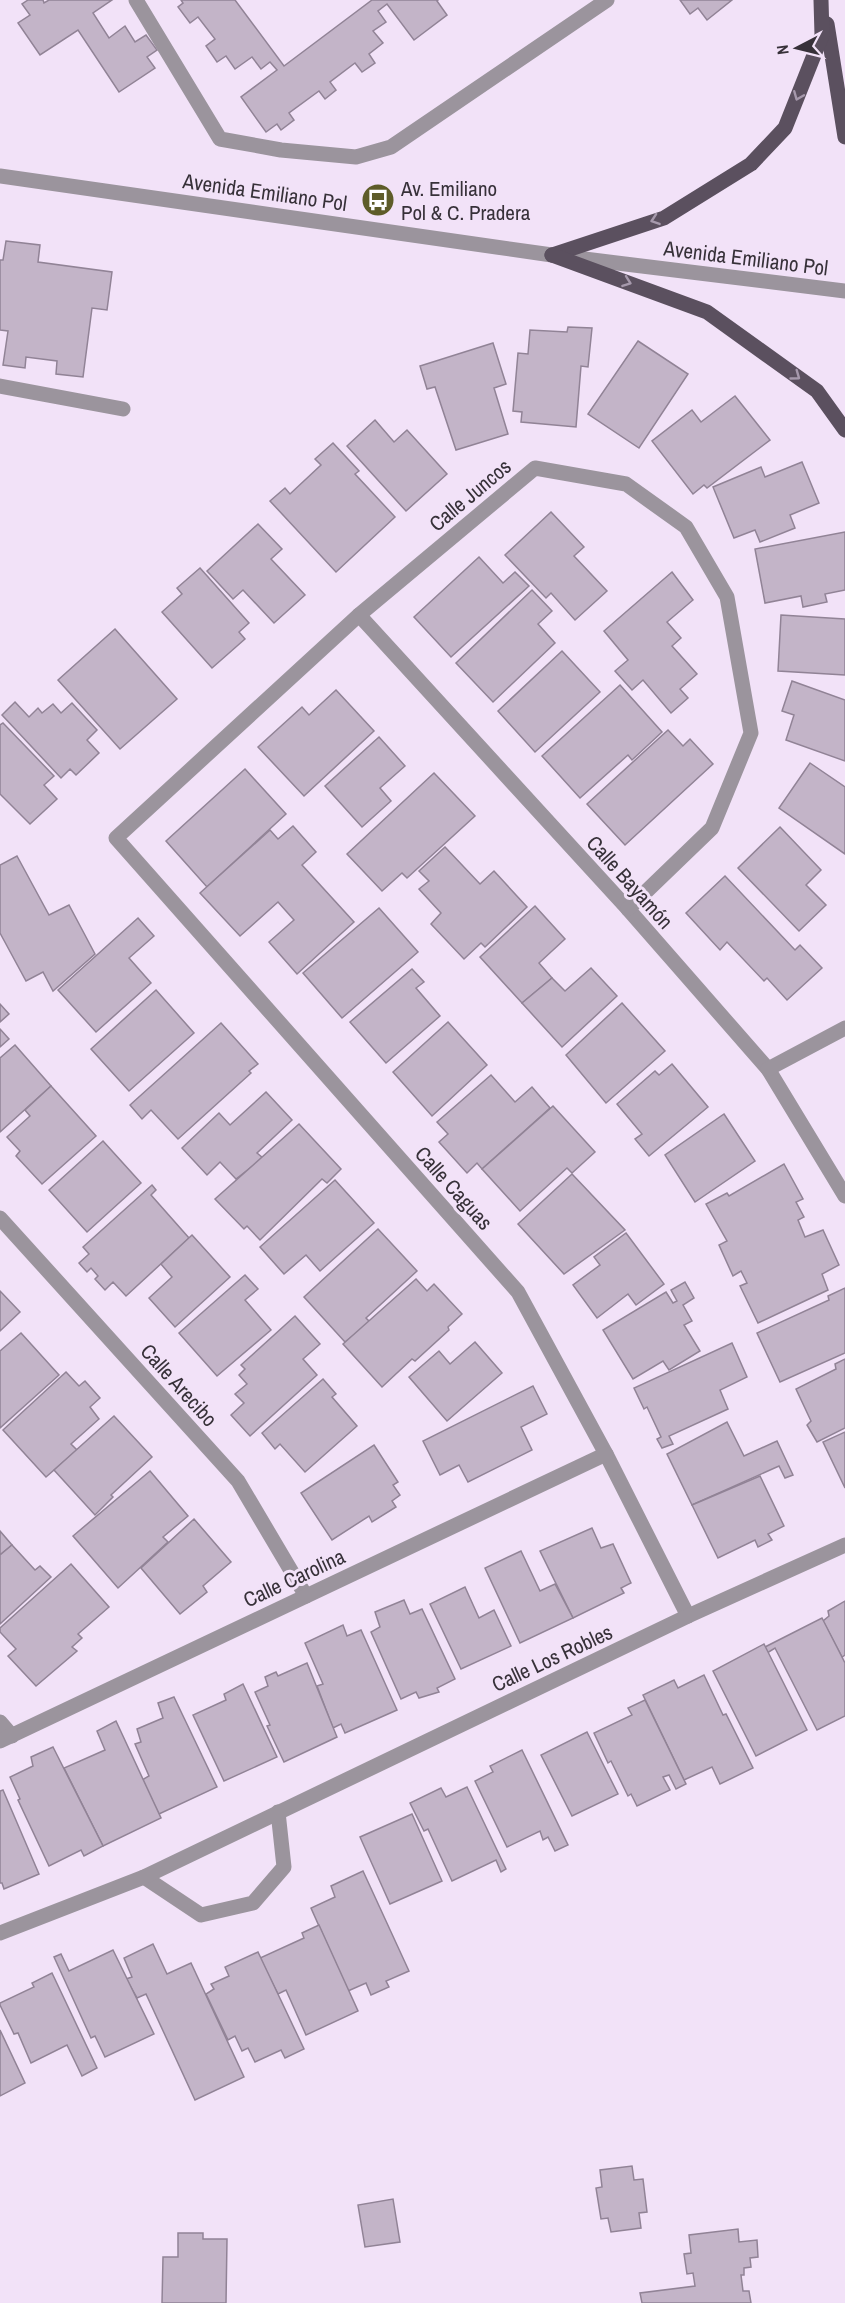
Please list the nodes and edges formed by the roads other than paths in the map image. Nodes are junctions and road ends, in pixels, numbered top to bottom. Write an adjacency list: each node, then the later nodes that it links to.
1 (136, 0): 2 (street)
2 (607, 0)
3 (822, 0): 4 (main road); 6 (main road, one-way to 6)
4 (845, 136)
5 (0, 176): 6 (street, Avenida Emiliano Pol)
6 (552, 255): 7 (street, Avenida Emiliano Pol); 10 (main road, one-way to 10)
7 (845, 291)
8 (0, 386): 9 (street)
9 (123, 410)
10 (845, 430)
11 (359, 615): 12 (street, Calle Juncos); 13 (street, Calle Bayamón); 13 (street, Calle Juncos)
12 (116, 838): 18 (street, Calle Caguas)
13 (628, 909): 15 (street, Calle Bayamón)
14 (845, 1028): 15 (street)
15 (768, 1069): 16 (street, Calle Bayamón)
16 (845, 1196)
17 (0, 1218): 20 (street, Calle Arecibo)
18 (606, 1454): 20 (street, Calle Carolina); 21 (street, Calle Caguas)
19 (845, 1545): 21 (street, Calle Los Robles)
20 (306, 1596): 23 (street, Calle Carolina)
21 (688, 1616): 24 (street, Calle Los Robles)
22 (0, 1722): 23 (street)
23 (6, 1738)
24 (278, 1812): 25 (street, Calle Los Robles); 25 (street)
25 (144, 1877): 26 (street, Calle Los Robles)
26 (0, 1933)

